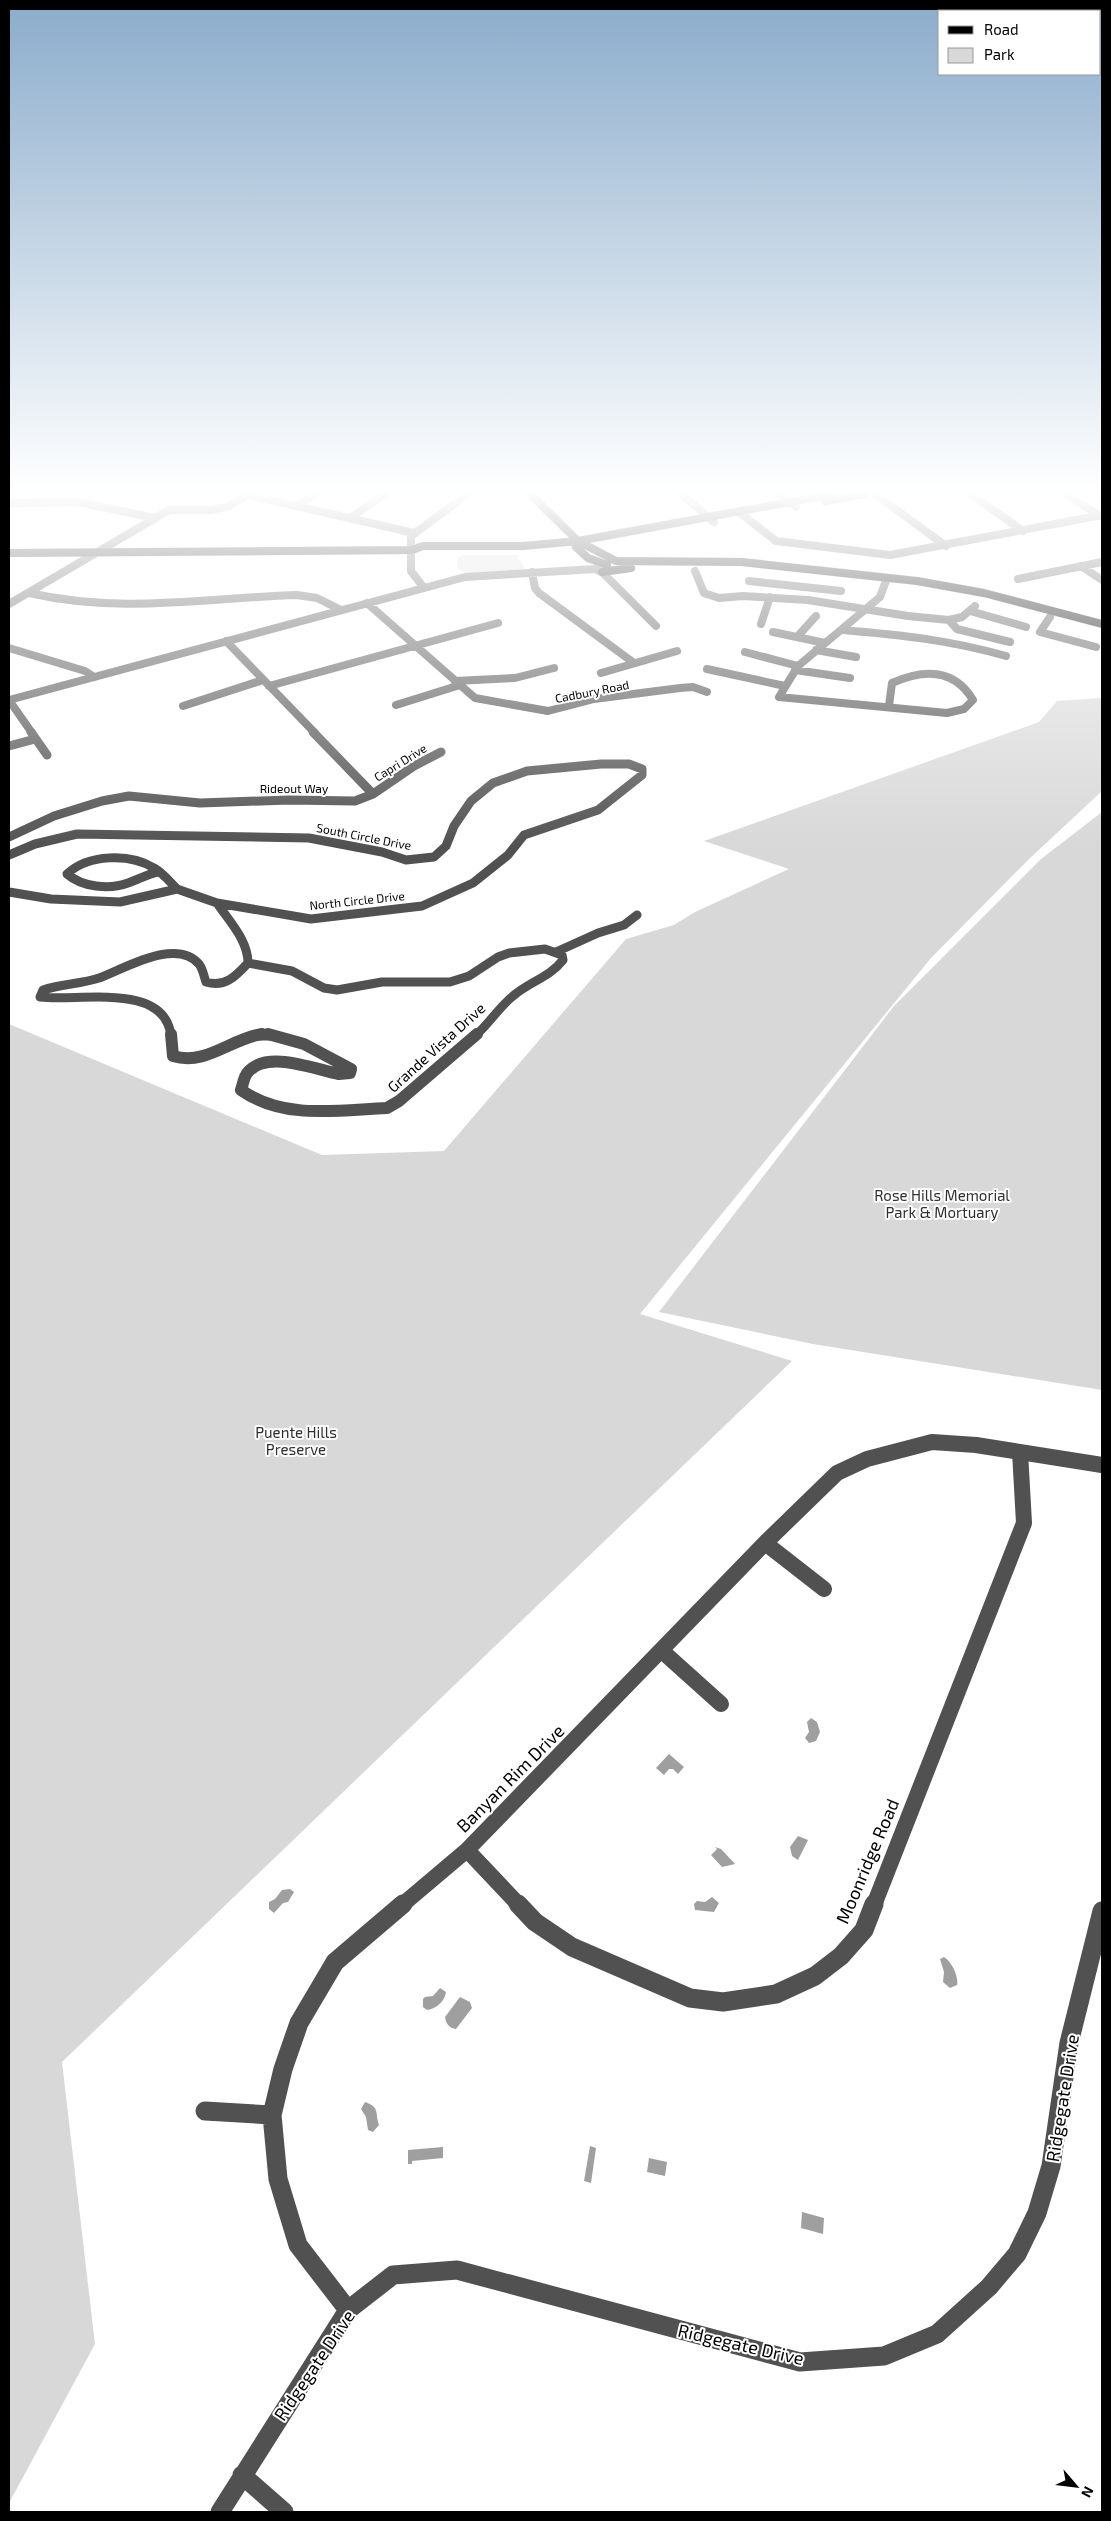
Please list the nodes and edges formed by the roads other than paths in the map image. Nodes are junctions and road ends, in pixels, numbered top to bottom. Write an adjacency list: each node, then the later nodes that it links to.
1 (334, 612): 24 (street)
2 (377, 612): 27 (street, Cadbury Road)
3 (564, 612): 35 (street)
4 (641, 612): 18 (street)
5 (765, 612): 16 (street)
6 (865, 612): 20 (street)
7 (881, 612): 14 (street)
8 (968, 612): 14 (street)
9 (982, 612): 19 (street)
10 (1029, 612): 13 (main road)
11 (1056, 612): 17 (main road)
12 (816, 616): 23 (street)
13 (1050, 617): 21 (main road); 28 (street)
14 (949, 620): 25 (street)
15 (498, 624): 27 (street)
16 (761, 624)
17 (1102, 624)
18 (656, 626)
19 (1026, 627)
20 (843, 630): 26 (street); 33 (street)
21 (1102, 631)
22 (773, 632): 23 (street)
23 (797, 637): 26 (street)
24 (226, 641): 40 (street); 42 (street)
25 (1010, 642)
26 (825, 643): 30 (street)
27 (414, 645): 42 (street); 43 (street, Cadbury Road)
28 (1096, 647)
29 (9, 648): 40 (street)
30 (816, 650): 34 (street); 38 (street)
31 (677, 651): 35 (street)
32 (745, 652): 38 (street)
33 (1006, 656)
34 (856, 657)
35 (634, 664): 39 (street)
36 (554, 668): 43 (street)
37 (707, 668): 44 (street)
38 (796, 668): 41 (street); 44 (street)
39 (601, 673)
40 (94, 677): 46 (street)
41 (850, 678)
42 (266, 683): 48 (street); 55 (street)
43 (458, 683): 45 (street, Cadbury Road); 47 (street)
44 (785, 686): 49 (street)
45 (707, 692)
46 (9, 700): 50 (street)
47 (396, 704)
48 (184, 706)
49 (890, 706): 49 (street)
50 (36, 739): 51 (street); 53 (street)
51 (9, 746)
52 (440, 752): 55 (street, Capri Drive)
53 (47, 755)
54 (642, 774): 57 (street, South Circle Drive); 61 (street, North Circle Drive)
55 (373, 794): 56 (street, Rideout Way)
56 (9, 837)
57 (9, 856)
58 (158, 872): 58 (street); 59 (street)
59 (177, 889): 60 (street); 61 (street, North Circle Drive)
60 (9, 892)
61 (217, 903): 64 (street)
62 (637, 916): 63 (street)
63 (556, 952): 64 (street); 64 (street, Grande Vista Drive)
64 (248, 963)
65 (1020, 1452): 66 (street, Banyan Rim Drive); 67 (street, Banyan Rim Drive); 71 (street, Moonridge Road)
66 (1102, 1465)
67 (766, 1542): 68 (street); 69 (street, Banyan Rim Drive)
68 (824, 1589)
69 (662, 1651): 70 (street); 71 (street, Banyan Rim Drive)
70 (721, 1704)
71 (467, 1850): 74 (street, Banyan Rim Drive)
72 (1102, 1911): 75 (street, Ridgegate Drive)
73 (204, 2111): 74 (street)
74 (272, 2114): 75 (street, Banyan Rim Drive)
75 (348, 2310): 76 (street, Ridgegate Drive)
76 (242, 2474): 77 (street, Ridgegate Drive); 78 (street)
77 (220, 2512)
78 (284, 2512)

